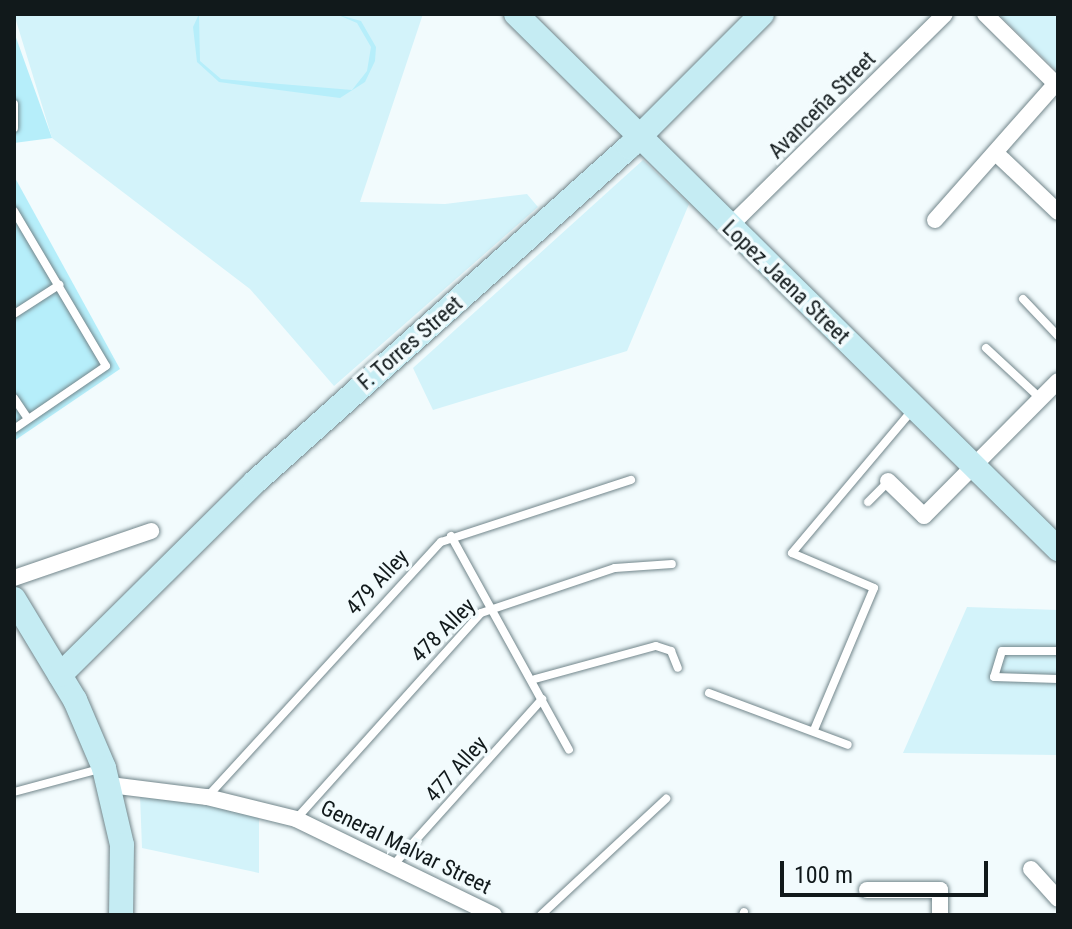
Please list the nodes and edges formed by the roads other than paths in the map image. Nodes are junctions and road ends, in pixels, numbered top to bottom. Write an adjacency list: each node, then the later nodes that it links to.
1 (516, 14): 8 (main road, Lopez Jaena Street)
2 (762, 14): 8 (main road, F. Torres Street)
3 (945, 14): 13 (street, Avanceña Street)
4 (985, 14): 5 (street)
5 (1057, 83): 9 (street)
6 (14, 104): 7 (lane)
7 (14, 128)
8 (640, 137): 13 (main road, Lopez Jaena Street); 38 (main road, F. Torres Street)
9 (999, 156): 11 (street); 12 (street)
10 (14, 211): 14 (lane)
11 (1058, 212)
12 (935, 220)
13 (729, 227): 22 (main road, Lopez Jaena Street)
14 (59, 285): 16 (lane); 23 (lane)
15 (1023, 299): 17 (lane)
16 (14, 314)
17 (1058, 336)
18 (986, 348): 21 (lane)
19 (1058, 381): 21 (street)
20 (14, 398): 23 (lane)
21 (1041, 399): 25 (street)
22 (914, 407): 25 (main road, Lopez Jaena Street); 43 (lane)
23 (28, 419): 24 (lane)
24 (14, 429)
25 (973, 465): 27 (street); 31 (main road, Lopez Jaena Street)
26 (631, 480): 30 (lane, 479 Alley)
27 (888, 481): 28 (lane)
28 (868, 502)
29 (151, 531): 33 (street)
30 (451, 536): 35 (lane); 48 (lane, 479 Alley)
31 (1058, 549)
32 (672, 564): 35 (lane, 478 Alley)
33 (14, 578)
34 (15, 602): 38 (main road)
35 (490, 608): 39 (lane); 50 (lane, 478 Alley)
36 (1058, 651): 40 (lane)
37 (678, 668): 39 (lane)
38 (60, 675): 46 (main road)
39 (535, 679): 42 (lane)
40 (1058, 679)
41 (709, 693): 43 (lane)
42 (542, 699): 45 (lane); 51 (lane, 477 Alley)
43 (814, 730): 44 (lane)
44 (848, 745)
45 (569, 750)
46 (107, 777): 47 (lane); 48 (street, General Malvar Street); 55 (main road)
47 (14, 792)
48 (207, 797): 50 (street, General Malvar Street)
49 (666, 799): 57 (lane)
50 (296, 819): 51 (street, General Malvar Street)
51 (396, 862): 56 (street, General Malvar Street)
52 (1031, 869): 54 (street)
53 (867, 890): 58 (street)
54 (1058, 899)
55 (121, 915)
56 (494, 915)
57 (541, 915)
58 (940, 915)

